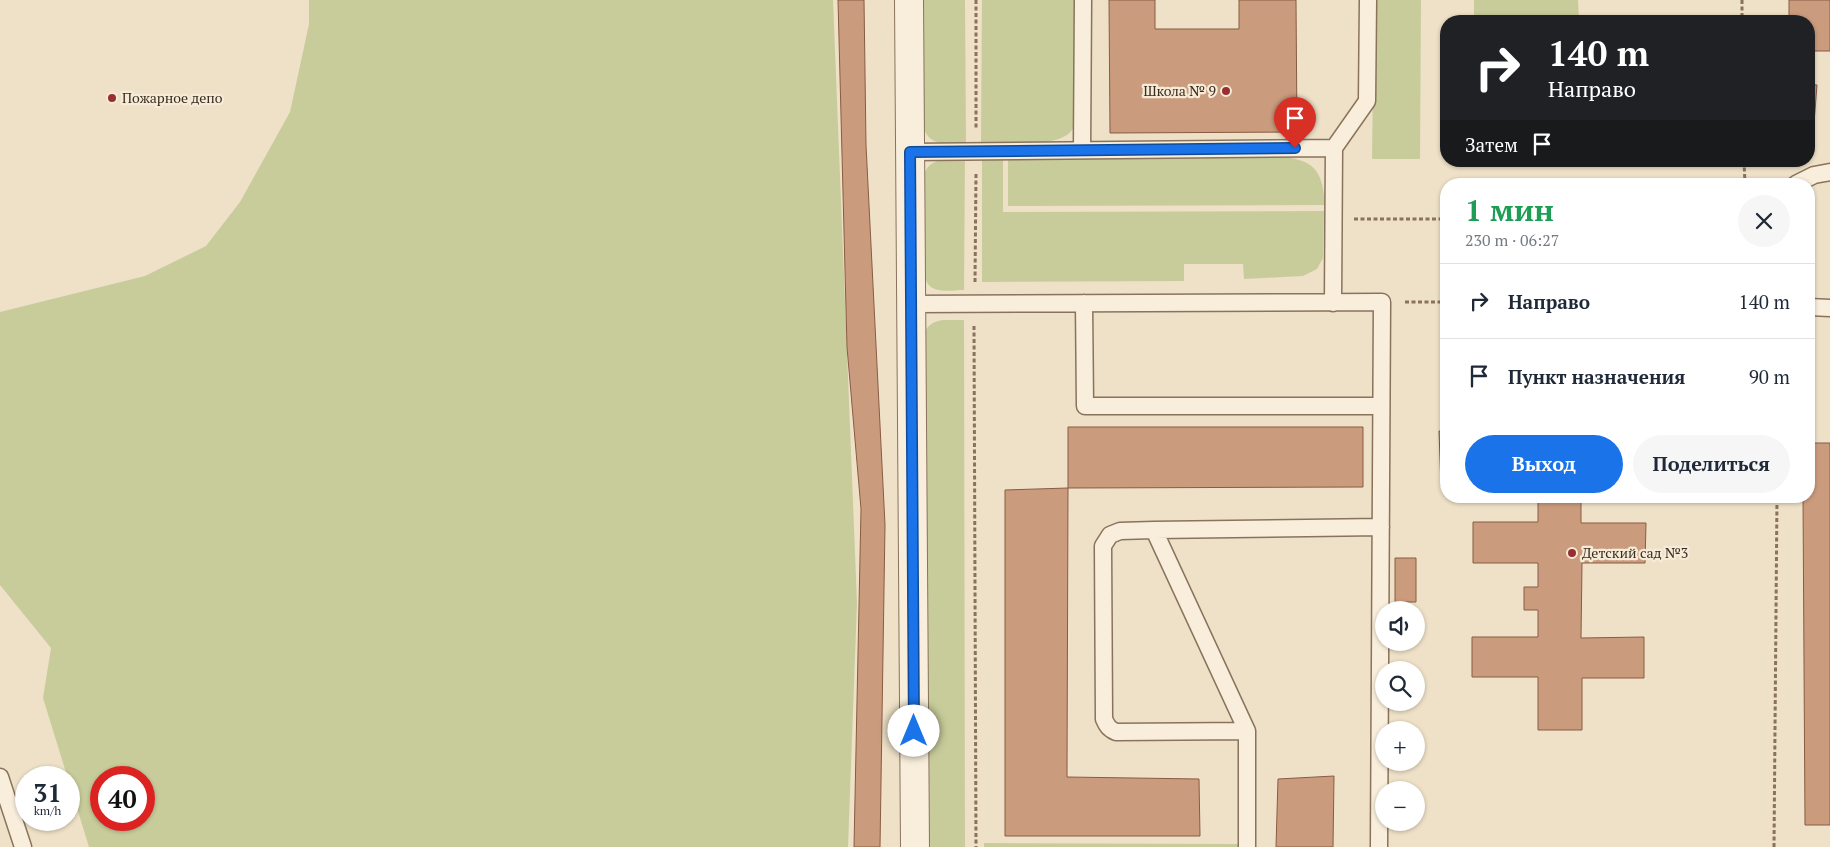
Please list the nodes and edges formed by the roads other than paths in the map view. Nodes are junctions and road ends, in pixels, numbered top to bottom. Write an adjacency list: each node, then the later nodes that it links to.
1 (909, 0): 6 (street)
2 (1083, 0): 5 (lane)
3 (1368, 0): 4 (lane)
4 (1334, 148): 5 (lane); 10 (lane)
5 (1082, 150): 6 (lane)
6 (910, 152): 11 (street)
7 (1830, 172): 8 (lane)
8 (1808, 178)
9 (1084, 303): 10 (lane); 11 (lane); 14 (lane)
10 (1333, 303): 14 (lane)
11 (911, 304): 20 (street)
12 (1815, 307): 13 (lane)
13 (1830, 308)
14 (1381, 406): 15 (lane)
15 (1381, 527): 16 (lane); 22 (lane)
16 (1154, 530): 17 (lane); 17 (lane)
17 (1247, 731): 21 (lane)
18 (0, 777): 19 (lane)
19 (23, 847)
20 (915, 847)
21 (1247, 847)
22 (1379, 847)

